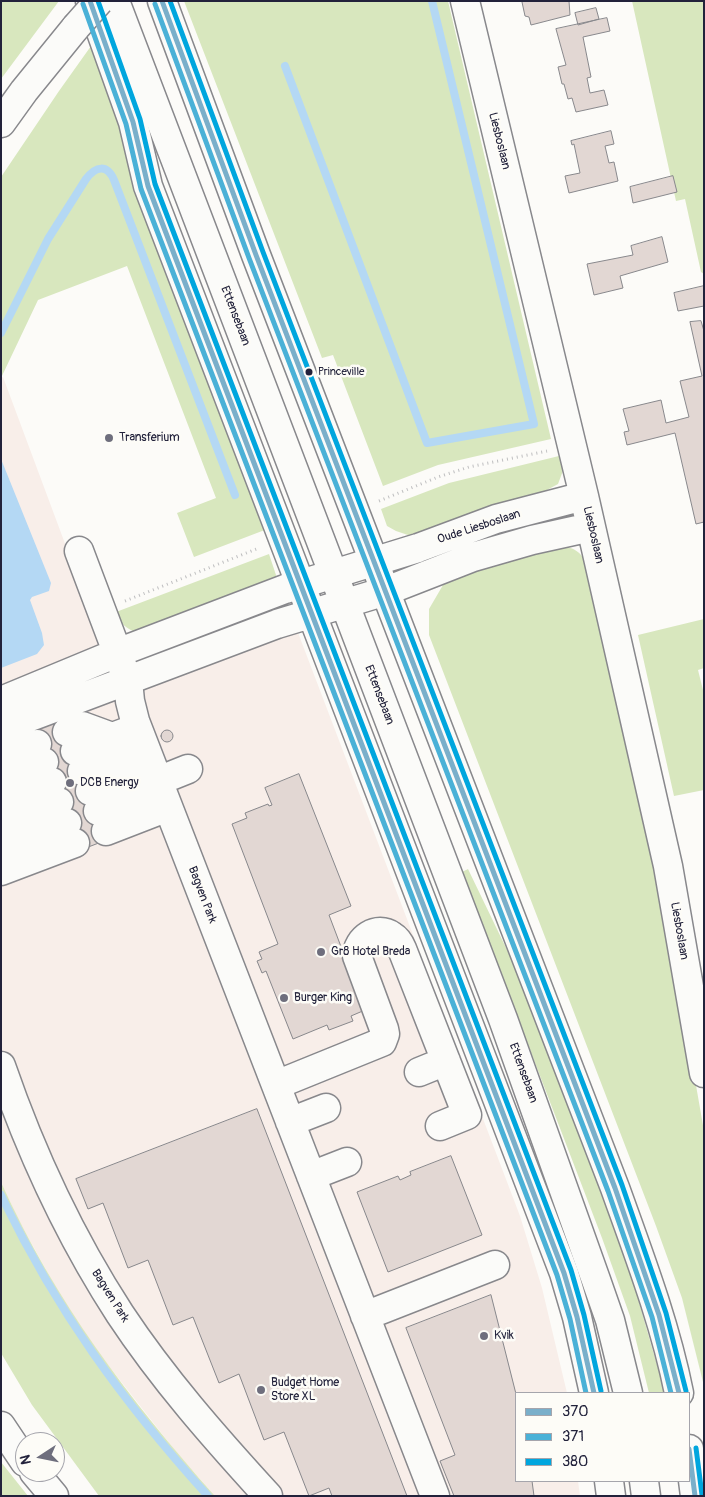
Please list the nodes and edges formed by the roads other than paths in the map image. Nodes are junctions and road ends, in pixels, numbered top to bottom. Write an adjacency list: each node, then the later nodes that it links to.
1 (90, 1): 12 (main road)
2 (99, 1): 6 (main road, bridge)
3 (115, 1): 11 (main road, Ettensebaan)
4 (162, 1): 10 (main road)
5 (465, 1): 7 (main road, Liesboslaan)
6 (1, 122)
7 (584, 496): 8 (main road, Liesboslaan); 10 (main road, Oude Liesboslaan)
8 (591, 527): 13 (main road); 33 (main road, Liesboslaan)
9 (79, 551): 16 (main road, Bagven Park)
10 (375, 562): 11 (main road, Oude Liesboslaan); 13 (main road)
11 (333, 574): 12 (main road); 14 (main road, Ettensebaan)
12 (301, 584): 15 (main road); 16 (main road)
13 (386, 591): 14 (main road); 44 (main road)
14 (344, 604): 15 (main road); 43 (main road, Ettensebaan)
15 (312, 613): 17 (main road); 42 (main road)
16 (117, 653): 17 (main road, Bagven Park); 18 (main road)
17 (128, 681): 19 (main road); 21 (main road, Bagven Park)
18 (1, 701)
19 (1, 728)
20 (1, 762): 25 (main road)
21 (153, 769): 22 (main road); 24 (main road); 24 (main road); 24 (main road); 34 (main road, Bagven Park)
22 (188, 769)
23 (1, 778): 25 (main road)
24 (86, 781)
25 (56, 793): 26 (main road); 27 (main road); 28 (main road); 29 (main road)
26 (1, 802)
27 (1, 825)
28 (1, 848)
29 (1, 871)
30 (444, 1056): 32 (main road); 34 (main road); 37 (main road)
31 (1, 1066): 52 (main road, Bagven Park)
32 (419, 1072)
33 (704, 1073)
34 (276, 1085): 36 (main road, Bagven Park)
35 (326, 1108): 36 (main road)
36 (290, 1122): 39 (main road, Bagven Park)
37 (440, 1126)
38 (347, 1162): 39 (main road)
39 (311, 1176): 41 (main road, Bagven Park)
40 (495, 1265): 41 (main road)
41 (365, 1316): 53 (main road, Bagven Park)
42 (594, 1392)
43 (628, 1392)
44 (679, 1392)
45 (1, 1426): 46 (main road)
46 (15, 1447)
47 (690, 1457): 56 (main road)
48 (42, 1482): 51 (main road)
49 (609, 1482): 54 (main road)
50 (644, 1482): 55 (main road)
51 (54, 1496)
52 (268, 1496)
53 (435, 1496)
54 (611, 1496)
55 (646, 1496)
56 (695, 1496)

